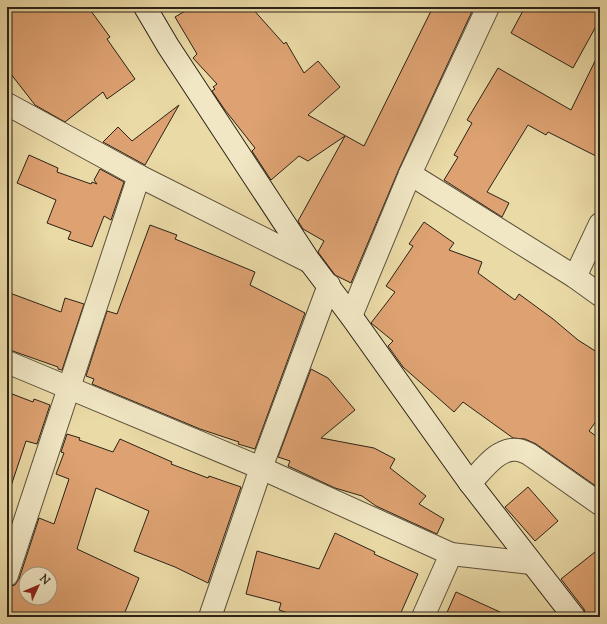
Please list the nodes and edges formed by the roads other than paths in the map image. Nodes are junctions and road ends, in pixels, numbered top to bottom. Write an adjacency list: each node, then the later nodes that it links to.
1 (145, 7): 7 (street)
2 (488, 7): 4 (street)
3 (7, 104): 5 (street)
4 (410, 174): 8 (street); 11 (street)
5 (138, 176): 7 (street); 13 (street)
6 (600, 224): 8 (street)
7 (310, 262): 9 (street)
8 (575, 277): 10 (street)
9 (329, 286): 11 (street); 14 (street)
10 (600, 295)
11 (351, 316): 15 (street)
12 (7, 362): 13 (street)
13 (69, 388): 14 (street); 19 (street)
14 (261, 468): 17 (street); 20 (street)
15 (470, 483): 16 (street); 18 (street)
16 (600, 504)
17 (451, 554): 18 (street); 21 (street)
18 (531, 564): 22 (street)
19 (7, 575)
20 (210, 617)
21 (423, 617)
22 (574, 617)

